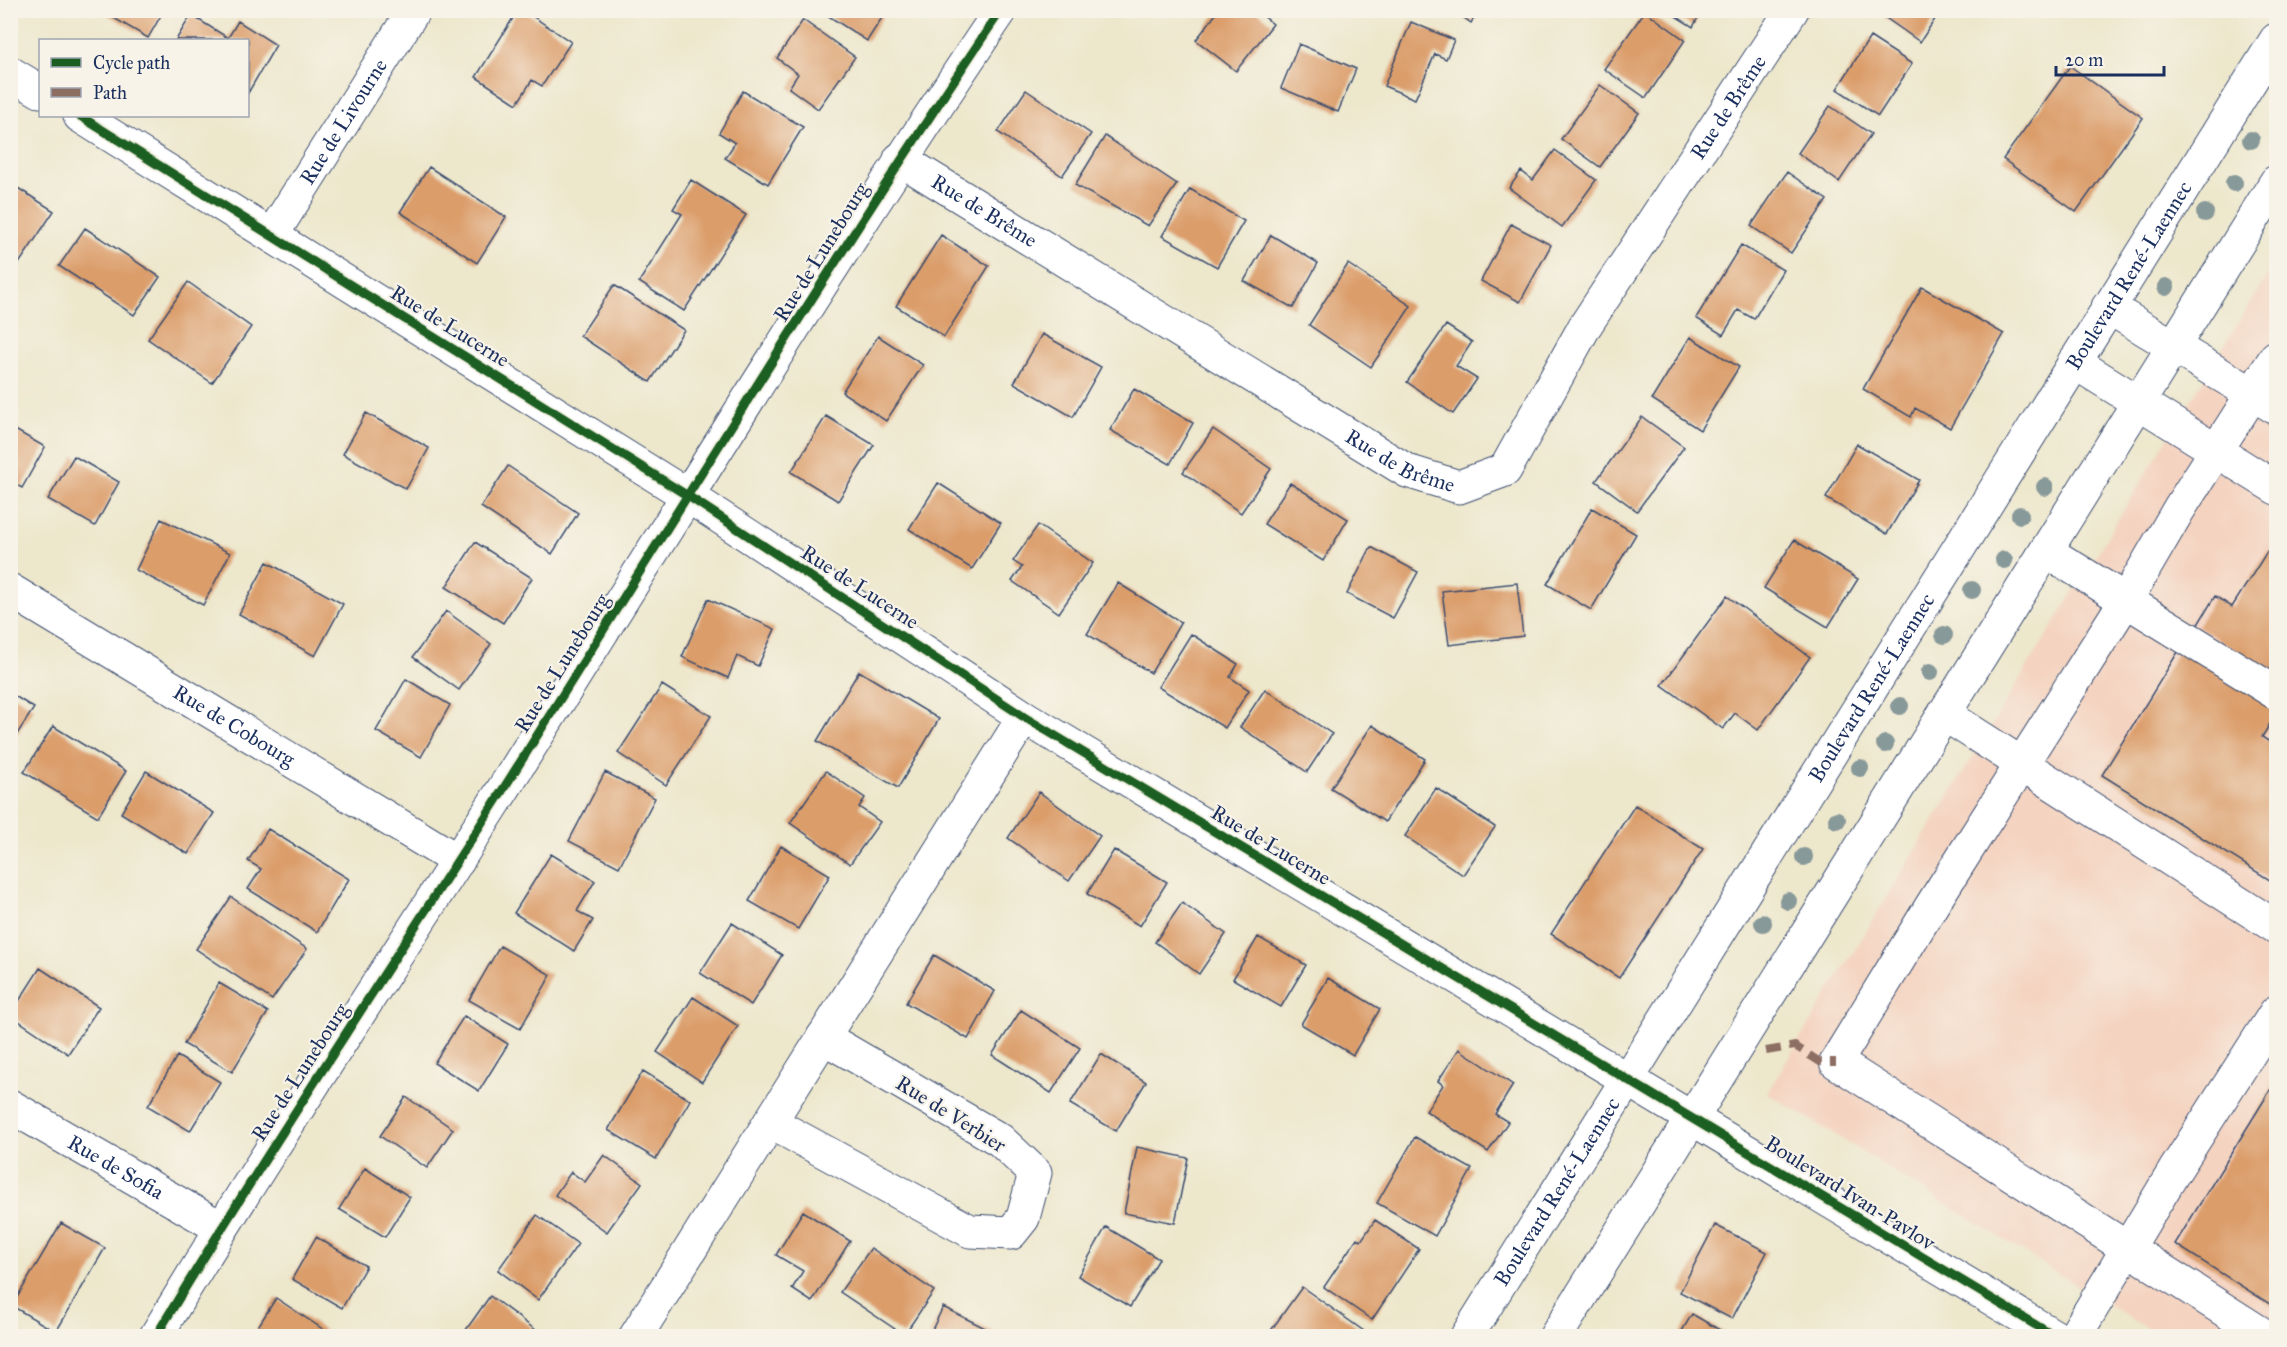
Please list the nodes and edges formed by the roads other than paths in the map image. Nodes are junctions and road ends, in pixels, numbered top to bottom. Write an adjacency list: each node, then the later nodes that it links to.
1 (414, 10): 10 (street, Rue de Livourne)
2 (1001, 10): 8 (street, Rue de Lunebourg)
3 (1791, 10): 8 (street, Rue de Brême)
4 (2277, 40): 11 (street, Boulevard René-Laennec)
5 (10, 73): 6 (street)
6 (39, 90)
7 (82, 117): 10 (street, Rue de Lucerne)
8 (900, 159): 19 (street, Rue de Lunebourg)
9 (2273, 196): 12 (street)
10 (272, 235): 19 (street, Rue de Lucerne)
11 (2108, 307): 12 (street); 14 (street, Boulevard René-Laennec)
12 (2173, 348): 15 (street); 16 (street)
13 (2277, 357): 15 (street)
14 (2074, 362): 16 (street); 31 (street, Boulevard René-Laennec)
15 (2265, 401): 17 (street)
16 (2139, 402): 17 (street); 20 (street)
17 (2216, 450): 18 (street); 22 (street)
18 (2277, 488)
19 (688, 496): 25 (street, Rue de Lucerne); 27 (street, Rue de Lunebourg)
20 (2046, 551): 22 (street); 24 (street)
21 (10, 591): 27 (street, Rue de Cobourg)
22 (2126, 600): 23 (street); 26 (street)
23 (2277, 693)
24 (1944, 714): 26 (street); 33 (street)
25 (1024, 717): 30 (street); 31 (street, Rue de Lucerne)
26 (2021, 764): 28 (street); 36 (street)
27 (458, 861): 35 (street, Rue de Lunebourg)
28 (2277, 927)
29 (2277, 1012): 36 (street)
30 (823, 1037): 34 (street); 34 (street, Rue de Verbier)
31 (1626, 1081): 33 (street, Boulevard Ivan-Pavlov); 39 (street, Boulevard René-Laennec)
32 (10, 1106): 35 (street, Rue de Sofia)
33 (1691, 1117): 40 (street); 41 (street, Boulevard Ivan-Pavlov)
34 (770, 1122): 38 (street)
35 (221, 1228): 37 (street, Rue de Lunebourg)
36 (2130, 1248): 42 (street); 43 (street)
37 (156, 1336)
38 (636, 1336)
39 (1467, 1336)
40 (1556, 1336)
41 (2054, 1336)
42 (2074, 1336)
43 (2265, 1336)

